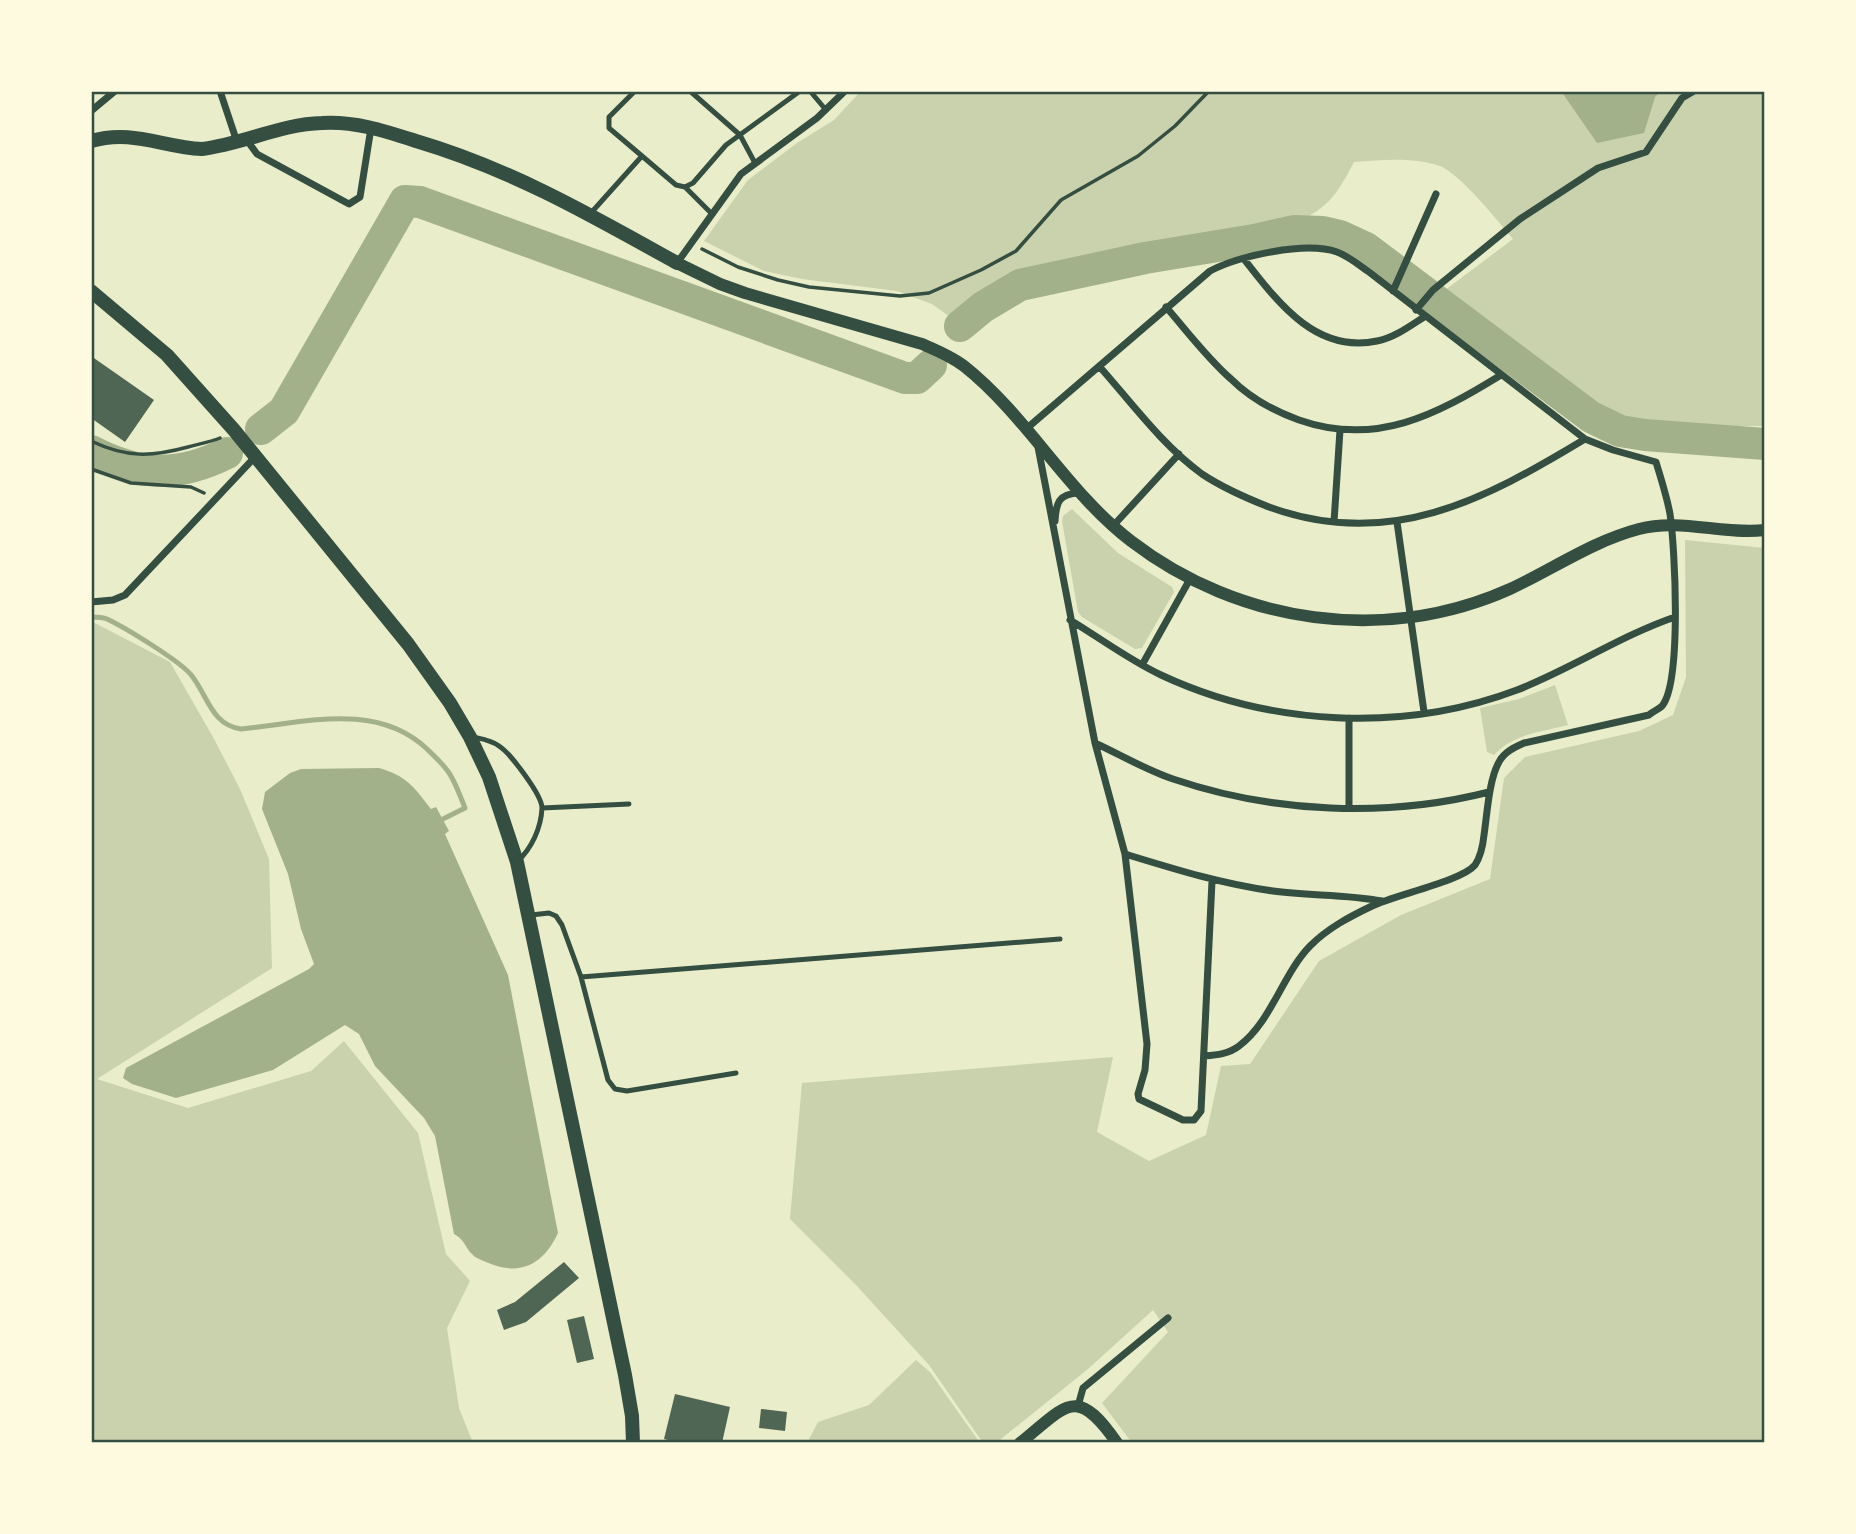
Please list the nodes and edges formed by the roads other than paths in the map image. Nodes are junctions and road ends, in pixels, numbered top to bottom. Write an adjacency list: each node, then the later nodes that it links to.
1 (115, 91): 10 (street)
2 (220, 91): 14 (street)
3 (635, 91): 15 (lane)
4 (690, 91): 12 (lane)
5 (800, 91): 12 (lane)
6 (810, 91): 9 (lane)
7 (845, 91): 9 (street)
8 (1694, 91): 26 (street)
9 (826, 110): 16 (street)
10 (91, 111)
11 (371, 127): 14 (main road); 14 (street); 20 (main road)
12 (740, 135): 16 (lane); 17 (lane)
13 (91, 141): 14 (main road)
14 (242, 141)
15 (642, 156): 17 (lane); 20 (lane)
16 (755, 163): 19 (street)
17 (685, 187): 19 (lane)
18 (1436, 194): 24 (street)
19 (711, 213): 22 (street)
20 (590, 214): 22 (main road)
21 (1244, 259): 24 (street); 25 (street); 27 (street)
22 (677, 263): 30 (street)
23 (91, 291): 35 (main road)
24 (1392, 291): 26 (street)
25 (1166, 307): 28 (street); 31 (street)
26 (1416, 310): 27 (street)
27 (1424, 317): 29 (street)
28 (1099, 366): 30 (street); 34 (street)
29 (1501, 375): 31 (street); 32 (street)
30 (1025, 430): 33 (street)
31 (1340, 430): 37 (street)
32 (1586, 439): 38 (street); 39 (street)
33 (1037, 443): 36 (street); 42 (street)
34 (1179, 454): 37 (street); 40 (street)
35 (256, 456): 44 (street); 51 (main road)
36 (1081, 493): 40 (street); 42 (street)
37 (1334, 522): 38 (street)
38 (1397, 522): 45 (street)
39 (1671, 525): 41 (street); 45 (street); 46 (street)
40 (1113, 527): 43 (street)
41 (1765, 530)
42 (1055, 532): 47 (street)
43 (1190, 579): 45 (street); 48 (street)
44 (91, 602)
45 (1409, 617): 49 (street)
46 (1675, 617): 49 (street); 53 (street)
47 (1070, 620): 48 (street); 52 (street)
48 (1142, 665): 50 (street)
49 (1424, 712): 50 (street)
50 (1349, 718): 56 (street)
51 (470, 737): 55 (lane); 58 (main road)
52 (1095, 743): 56 (street); 57 (street)
53 (1489, 792): 56 (street); 60 (street)
54 (629, 804): 55 (lane)
55 (542, 808): 58 (lane)
56 (1349, 808)
57 (1125, 854): 59 (street); 64 (street)
58 (517, 862): 61 (main road)
59 (1212, 881): 60 (street); 64 (street)
60 (1382, 901): 64 (street)
61 (528, 916): 63 (lane); 68 (main road)
62 (1060, 939): 63 (lane)
63 (581, 977): 65 (lane)
64 (1203, 1056)
65 (736, 1073)
66 (1168, 1318): 67 (street)
67 (1078, 1406): 69 (street); 70 (street)
68 (633, 1443)
69 (1020, 1443)
70 (1117, 1443)

